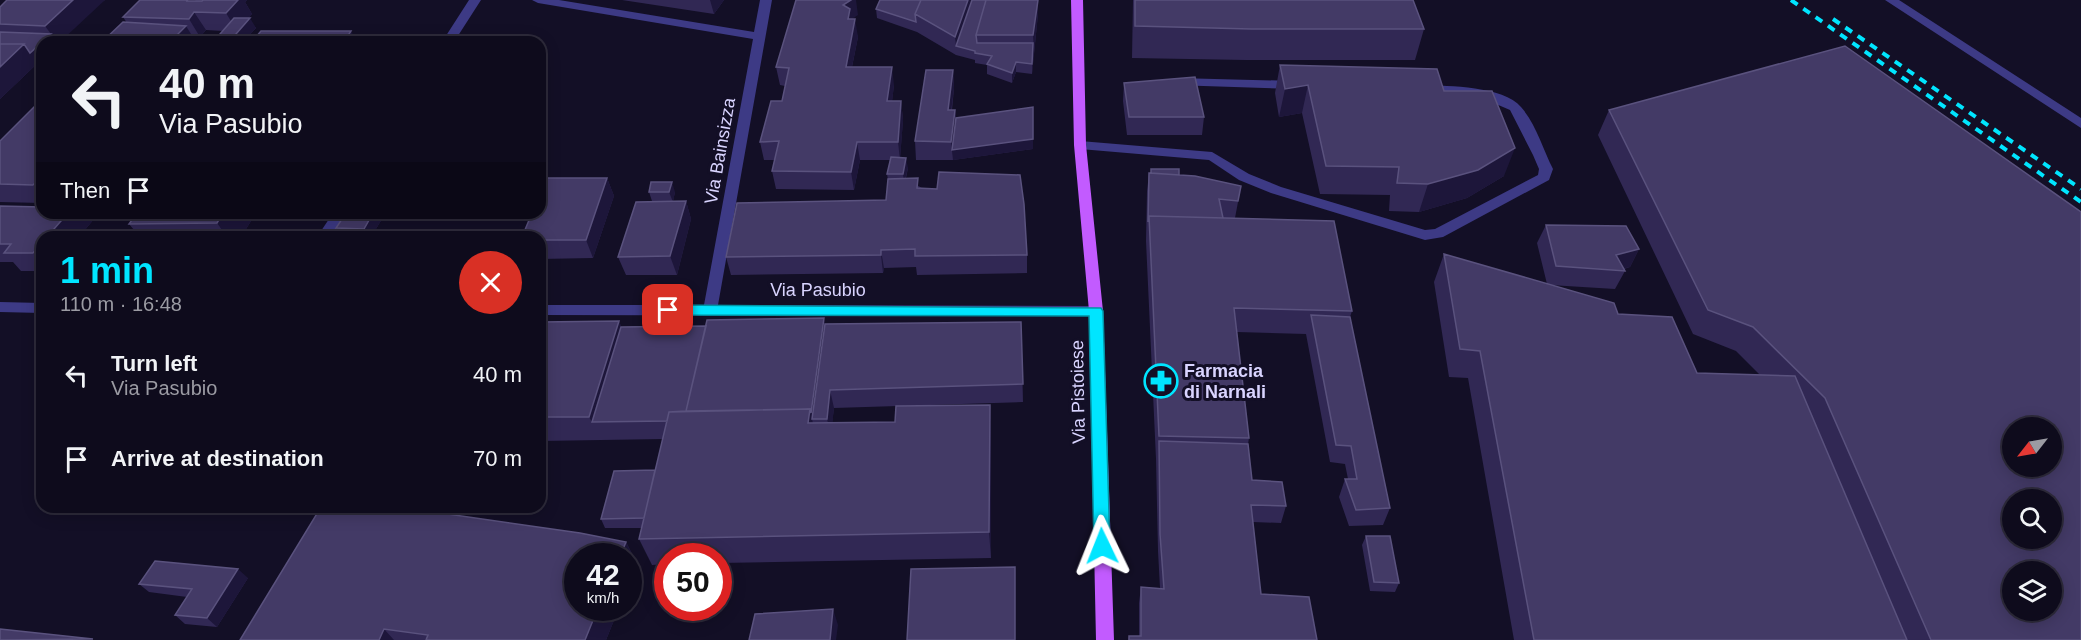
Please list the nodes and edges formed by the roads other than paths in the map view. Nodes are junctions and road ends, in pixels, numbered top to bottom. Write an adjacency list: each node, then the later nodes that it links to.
1 (475, 0): 6 (street)
2 (538, 0): 7 (street)
3 (766, 0): 7 (street, Via Bainsizza)
4 (1077, 0): 12 (main road, Via Pistoiese)
5 (1891, 0): 11 (street)
6 (452, 36)
7 (758, 36): 15 (street, Via Bainsizza)
8 (1162, 82): 9 (street)
9 (1314, 86)
10 (1407, 88): 12 (street)
11 (2081, 124)
12 (1080, 145): 17 (main road, Via Pistoiese)
13 (0, 307): 14 (street)
14 (36, 308)
15 (710, 309): 16 (street, Via Pasubio); 17 (street, Via Pasubio)
16 (546, 310)
17 (1096, 311): 18 (main road, Via Pistoiese)
18 (1106, 640)

